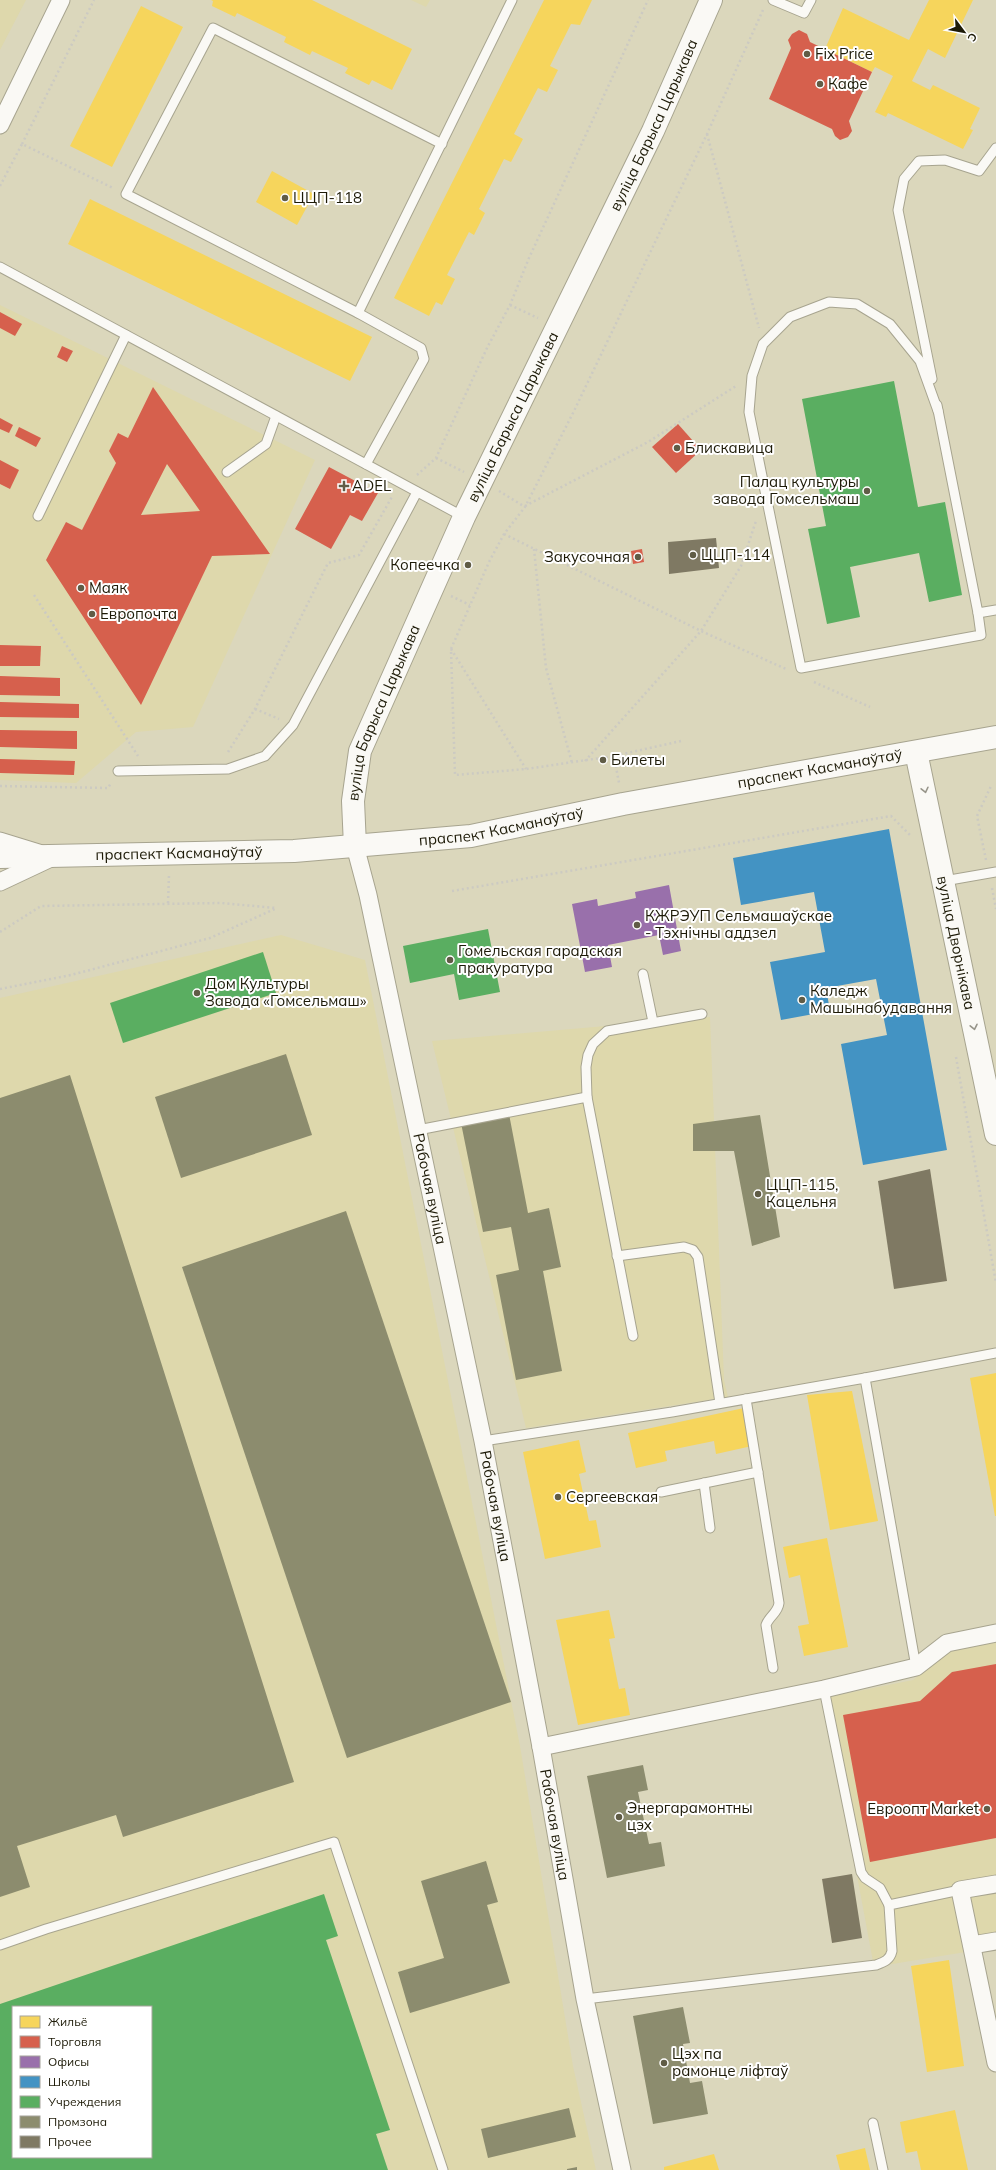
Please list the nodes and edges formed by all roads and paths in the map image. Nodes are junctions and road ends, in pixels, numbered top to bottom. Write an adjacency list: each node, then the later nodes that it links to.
1 (61, 0): 9 (street)
2 (94, 0): 12 (path)
3 (512, 0): 13 (lane)
4 (648, 0): 18 (path)
5 (711, 0): 20 (main road, вуліца Барыса Царыкава)
6 (773, 0): 7 (lane)
7 (811, 0)
8 (764, 7): 11 (path)
9 (4, 107): 10 (street)
10 (0, 125)
11 (708, 134): 22 (path); 31 (path)
12 (22, 144): 15 (path); 16 (path)
13 (442, 144): 16 (lane); 19 (lane)
14 (996, 148): 24 (lane)
15 (0, 186)
16 (126, 194): 19 (lane)
17 (0, 267): 21 (lane)
18 (510, 305): 20 (path); 28 (path)
19 (358, 314): 26 (lane)
20 (556, 327): 33 (main road, вуліца Барыса Царыкава)
21 (126, 335): 25 (lane); 32 (lane)
22 (763, 344): 23 (lane); 24 (lane)
23 (752, 376): 30 (lane); 31 (path)
24 (938, 411): 38 (lane)
25 (276, 416): 26 (lane); 27 (lane)
26 (366, 464): 28 (lane)
27 (227, 472)
28 (400, 483): 29 (lane); 48 (path)
29 (417, 492): 33 (lane); 52 (lane)
30 (765, 492): 38 (lane); 39 (path)
31 (525, 506): 34 (path)
32 (38, 516)
33 (464, 517): 58 (main road, вуліца Барыса Царыкава)
34 (504, 534): 35 (path); 40 (path)
35 (534, 549): 39 (path); 50 (path)
36 (34, 595): 52 (path)
37 (996, 610): 38 (lane)
38 (978, 613)
39 (701, 631): 41 (path); 49 (path)
40 (451, 649): 51 (path); 51 (path)
41 (792, 672)
42 (806, 678): 43 (path)
43 (870, 707)
44 (996, 737): 46 (main road, праспект Касманаўтаў)
45 (681, 741): 47 (path)
46 (916, 752): 55 (main road, праспект Касманаўтаў); 64 (main road, вуліца Дворнікава, one-way to 64)
47 (614, 756): 49 (path); 55 (path)
48 (224, 759)
49 (585, 761): 50 (path)
50 (572, 763): 51 (path)
51 (526, 769)
52 (118, 771): 53 (path)
53 (0, 786)
54 (991, 786): 62 (path)
55 (623, 804): 58 (main road, праспект Касманаўтаў)
56 (0, 840): 61 (street)
57 (916, 840): 65 (path)
58 (355, 846): 59 (main road, праспект Касманаўтаў); 75 (street, Рабочая вуліца)
59 (170, 854): 61 (main road, праспект Касманаўтаў); 66 (path)
60 (0, 857): 61 (main road, праспект Касманаўтаў)
61 (53, 857): 63 (street)
62 (992, 873): 64 (lane); 67 (path)
63 (0, 882)
64 (944, 882): 76 (main road, вуліца Дворнікава, one-way to 76)
65 (452, 891)
66 (168, 903): 68 (path); 70 (path)
67 (996, 909)
68 (0, 932)
69 (643, 974): 72 (lane)
70 (0, 989)
71 (702, 1014): 72 (lane)
72 (653, 1022): 74 (lane)
73 (955, 1050): 78 (path)
74 (587, 1097): 75 (lane); 77 (lane)
75 (418, 1130): 84 (street, Рабочая вуліца)
76 (996, 1133)
77 (617, 1256): 79 (lane); 83 (lane)
78 (996, 1283)
79 (633, 1336)
80 (996, 1353): 81 (lane)
81 (865, 1378): 82 (lane); 90 (lane)
82 (746, 1399): 83 (lane); 85 (lane)
83 (720, 1403): 84 (lane)
84 (483, 1441): 93 (street, Рабочая вуліца)
85 (758, 1472): 86 (lane); 91 (lane)
86 (704, 1483): 87 (lane); 88 (lane)
87 (661, 1492)
88 (710, 1528)
89 (996, 1633): 90 (street)
90 (916, 1667): 92 (street)
91 (773, 1668)
92 (824, 1689): 93 (street); 96 (lane)
93 (541, 1747): 100 (street, Рабочая вуліца)
94 (996, 1884): 95 (street)
95 (960, 1890): 96 (lane); 99 (street)
96 (889, 1905): 100 (lane)
97 (996, 1941): 99 (street)
98 (0, 1945): 103 (lane)
99 (972, 1945): 101 (street)
100 (585, 1999): 104 (street, Рабочая вуліца)
101 (996, 2063)
102 (873, 2123): 105 (lane)
103 (442, 2170)
104 (622, 2170)
105 (883, 2170)

